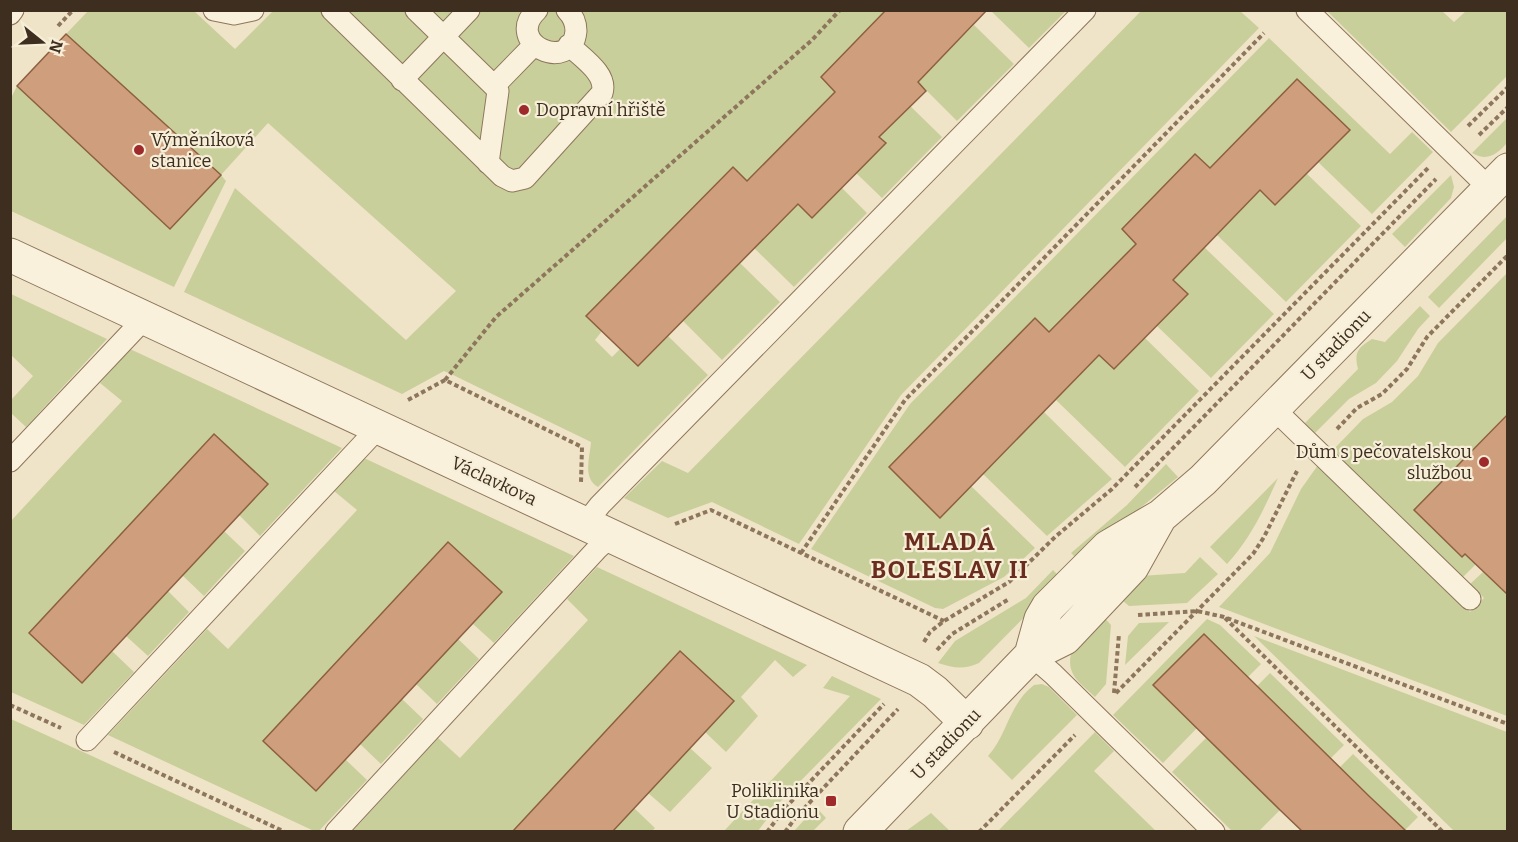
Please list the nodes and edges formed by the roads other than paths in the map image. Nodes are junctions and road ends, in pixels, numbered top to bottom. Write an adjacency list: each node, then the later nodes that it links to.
1 (214, 10): 2 (lane)
2 (253, 10)
3 (332, 10): 13 (lane)
4 (417, 10): 10 (lane)
5 (469, 10): 10 (lane)
6 (567, 10): 12 (lane)
7 (1085, 10): 22 (lane)
8 (1307, 10): 16 (lane)
9 (535, 11): 11 (lane)
10 (444, 37): 13 (lane); 14 (lane)
11 (534, 45): 12 (lane); 14 (lane)
12 (569, 45): 15 (lane)
13 (402, 80): 15 (lane)
14 (494, 86): 15 (lane)
15 (488, 163)
16 (1498, 179): 19 (street, U stadionu)
17 (10, 255): 18 (street, Václavkova)
18 (145, 318): 20 (street, Václavkova); 21 (lane)
19 (1273, 408): 23 (lane); 24 (street, U stadionu)
20 (379, 427): 22 (street, Václavkova); 26 (lane)
21 (10, 461)
22 (598, 530): 25 (street, Václavkova); 27 (lane)
23 (1470, 599)
24 (1031, 655): 25 (street, U stadionu); 29 (lane)
25 (967, 723): 28 (street, U stadionu)
26 (87, 740)
27 (336, 831)
28 (860, 831)
29 (1214, 831)

